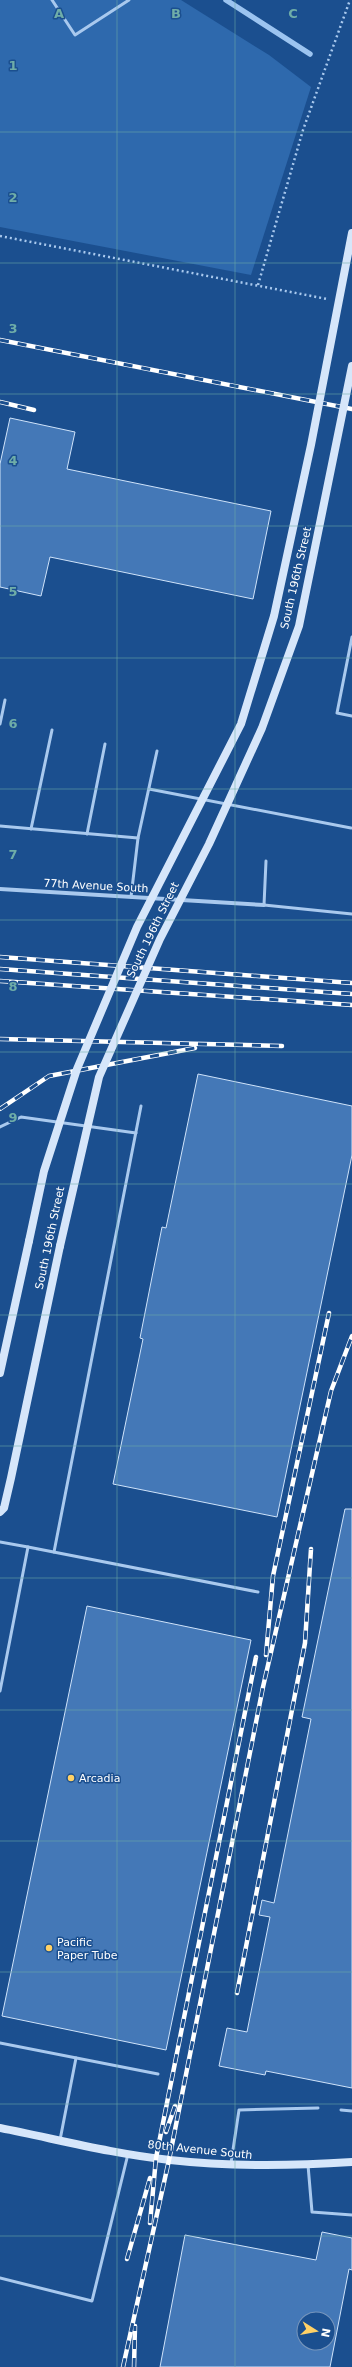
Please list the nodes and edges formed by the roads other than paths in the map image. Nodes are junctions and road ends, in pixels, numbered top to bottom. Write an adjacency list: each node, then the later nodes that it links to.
1 (52, 0): 2 (lane)
2 (129, 0)
3 (352, 233): 26 (main road, South 196th Street, bridge)
4 (352, 366): 27 (main road, South 196th Street, bridge)
5 (352, 636): 7 (lane)
6 (5, 700): 8 (lane)
7 (352, 716)
8 (0, 724)
9 (52, 730): 15 (lane)
10 (105, 744): 16 (lane)
11 (157, 750): 12 (lane)
12 (149, 789): 14 (lane); 17 (lane)
13 (0, 826): 15 (lane)
14 (351, 828)
15 (31, 829): 16 (lane)
16 (87, 834): 17 (lane)
17 (138, 838): 20 (lane)
18 (266, 860): 21 (lane)
19 (0, 889): 20 (street, 77th Avenue South)
20 (131, 897): 21 (street, 77th Avenue South)
21 (264, 905): 22 (lane)
22 (352, 914)
23 (141, 1106): 25 (lane)
24 (0, 1127): 25 (lane)
25 (136, 1132): 30 (lane)
26 (0, 1373)
27 (0, 1512)
28 (0, 1542): 29 (lane)
29 (28, 1547): 30 (lane); 32 (lane)
30 (54, 1552): 31 (lane)
31 (258, 1592)
32 (0, 1690)
33 (0, 2043): 34 (lane)
34 (76, 2058): 35 (lane); 40 (lane)
35 (158, 2074)
36 (318, 2108): 43 (lane)
37 (342, 2110): 38 (lane)
38 (352, 2111)
39 (0, 2128): 40 (main road, 80th Avenue South)
40 (60, 2140): 41 (main road, 80th Avenue South)
41 (129, 2153): 43 (main road, 80th Avenue South); 46 (lane)
42 (352, 2162): 44 (main road, 80th Avenue South)
43 (230, 2165): 44 (main road, 80th Avenue South)
44 (308, 2165): 45 (lane)
45 (352, 2215)
46 (0, 2278)

